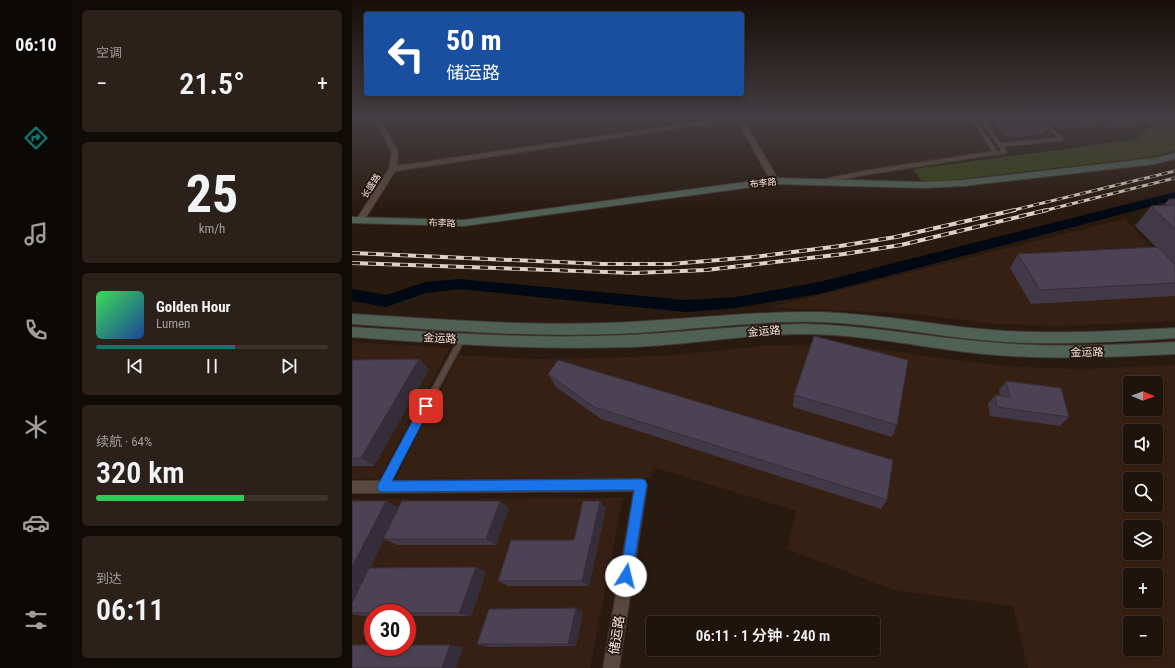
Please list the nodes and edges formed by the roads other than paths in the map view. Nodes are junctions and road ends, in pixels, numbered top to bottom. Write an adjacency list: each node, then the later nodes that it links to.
1 (394, 149): 8 (street, 长盛路)
2 (525, 149): 8 (street)
3 (757, 149): 9 (street)
4 (993, 149): 6 (lane)
5 (1003, 149): 6 (lane)
6 (996, 153): 10 (street)
7 (1175, 156): 10 (main road, 布李路)
8 (393, 169): 11 (street, 长盛路)
9 (775, 181): 10 (main road, 布李路); 11 (main road, 布李路)
10 (815, 183)
11 (356, 220)
12 (352, 319): 14 (main road, 金运路)
13 (352, 332): 15 (main road, 金运路)
14 (1175, 333)
15 (462, 339): 16 (main road, 金运路); 18 (lane)
16 (1175, 348)
17 (352, 487): 18 (street, 储运路)
18 (383, 487): 19 (street, 储运路)
19 (611, 668)

